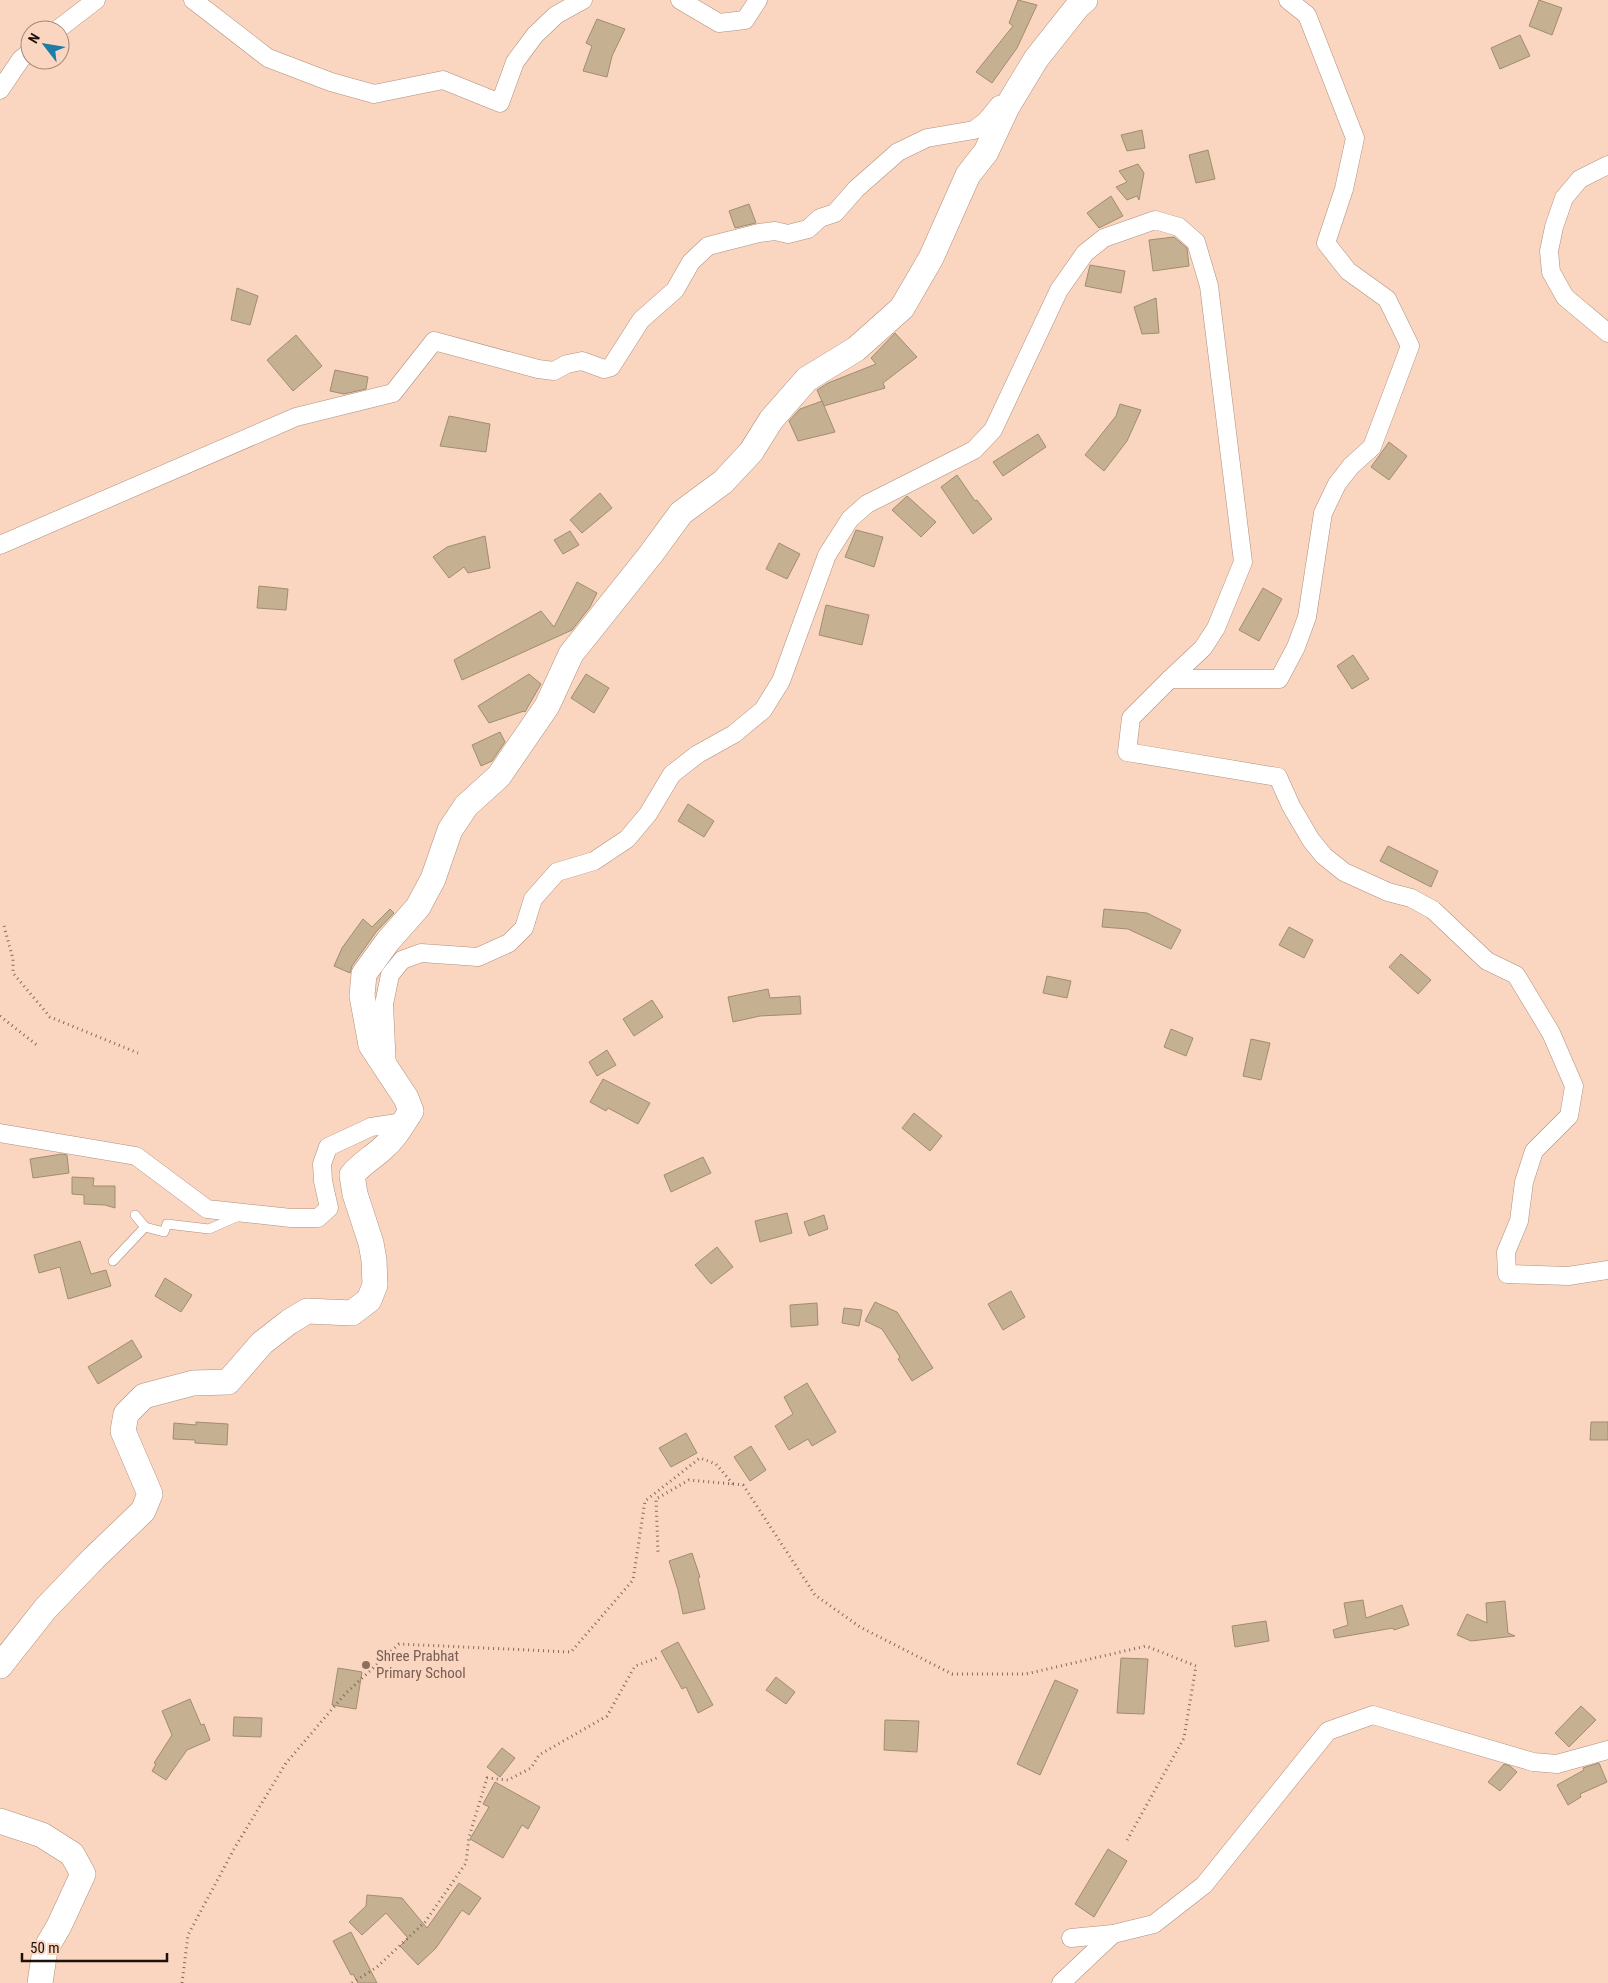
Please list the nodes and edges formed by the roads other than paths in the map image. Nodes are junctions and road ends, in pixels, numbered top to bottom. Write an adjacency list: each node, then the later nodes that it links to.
1 (96, 0): 8 (street)
2 (193, 0): 3 (street)
3 (583, 0)
4 (680, 0): 5 (street)
5 (758, 0)
6 (1085, 0): 11 (main road)
7 (1288, 0): 15 (street)
8 (70, 21)
9 (20, 60): 10 (street)
10 (0, 90)
11 (1007, 107): 14 (street); 16 (main road)
12 (1608, 165): 13 (street)
13 (1608, 332)
14 (0, 545)
15 (1170, 679): 16 (street); 23 (street)
16 (387, 1070): 17 (main road)
17 (404, 1122): 19 (street); 24 (main road)
18 (0, 1133): 19 (street)
19 (244, 1214): 21 (lane)
20 (135, 1215): 21 (lane)
21 (145, 1227): 22 (lane)
22 (113, 1261)
23 (1608, 1270)
24 (0, 1666)
25 (1608, 1750): 27 (street)
26 (0, 1820): 29 (main road)
27 (1113, 1934): 28 (street); 30 (street)
28 (1071, 1938)
29 (40, 1983)
30 (1061, 1983)

